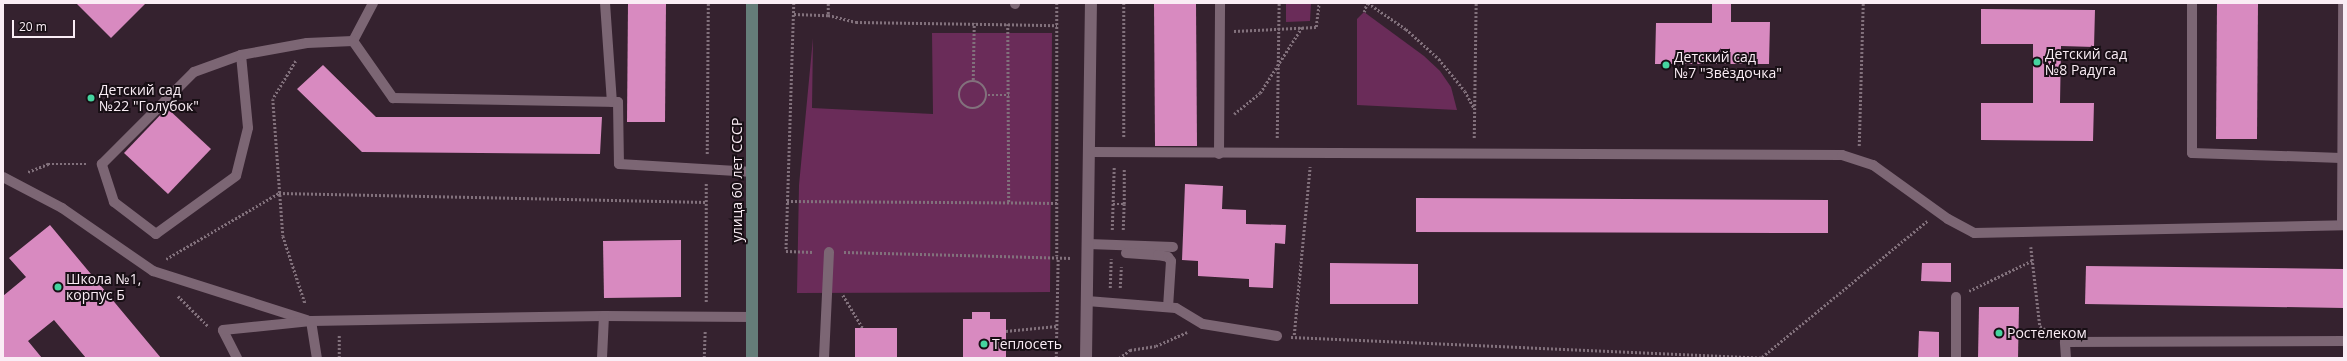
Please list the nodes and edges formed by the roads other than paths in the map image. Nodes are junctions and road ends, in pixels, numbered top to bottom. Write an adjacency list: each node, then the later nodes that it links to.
1 (372, 3): 8 (lane)
2 (605, 3): 10 (lane)
3 (752, 3): 14 (street, улица 60 лет СССР)
4 (1091, 3): 11 (street)
5 (1220, 3): 12 (lane)
6 (2192, 3): 13 (lane)
7 (2343, 3): 13 (lane)
8 (353, 41): 9 (lane); 10 (lane)
9 (241, 55): 9 (lane)
10 (612, 102): 14 (lane)
11 (1091, 152): 12 (lane); 17 (street)
12 (1219, 154): 16 (lane)
13 (2341, 158): 16 (lane)
14 (753, 172): 25 (street, улица 60 лет СССР)
15 (7, 179): 26 (lane)
16 (2343, 225)
17 (1088, 244): 18 (lane); 22 (street)
18 (1173, 248)
19 (829, 252): 33 (lane)
20 (1126, 253): 23 (lane)
21 (1956, 297): 35 (lane)
22 (1087, 301): 23 (lane); 34 (street)
23 (1168, 307): 27 (lane)
24 (604, 316): 25 (lane); 26 (lane); 31 (lane)
25 (753, 317): 32 (street, улица 60 лет СССР)
26 (311, 321): 29 (lane); 30 (lane)
27 (1277, 336)
28 (2344, 341): 36 (lane)
29 (237, 358)
30 (317, 358)
31 (602, 358)
32 (752, 358)
33 (824, 358)
34 (1086, 358)
35 (1956, 358)
36 (2066, 358)

